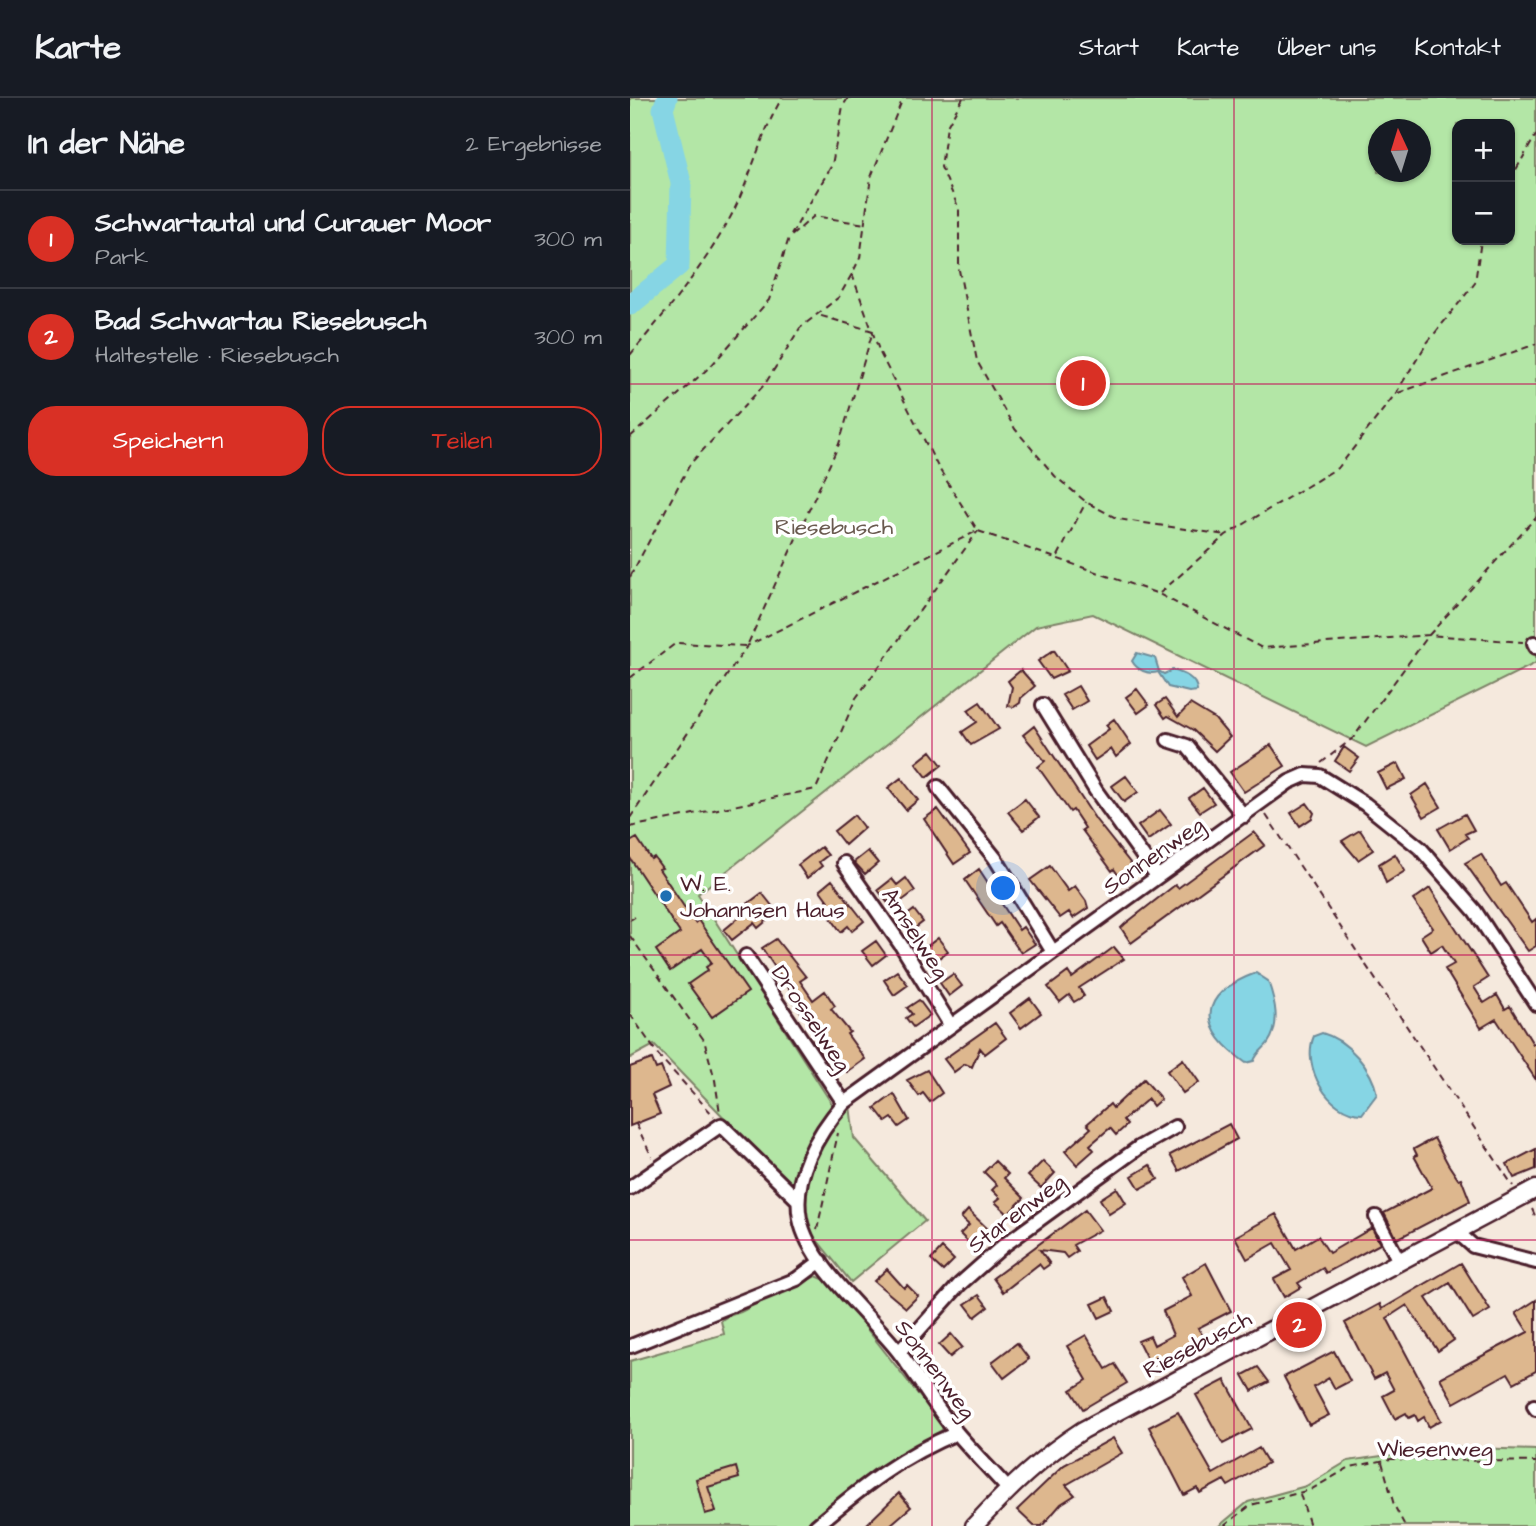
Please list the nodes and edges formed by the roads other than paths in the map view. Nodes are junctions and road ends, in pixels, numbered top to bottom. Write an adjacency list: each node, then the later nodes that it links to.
1 (1044, 705): 6 (street)
2 (1168, 740): 4 (street)
3 (938, 787): 7 (street)
4 (1244, 816): 6 (street, Sonnenweg); 9 (street, Sonnenweg)
5 (844, 863): 10 (street, Amselweg)
6 (1157, 876): 7 (street, Sonnenweg)
7 (1054, 952): 10 (street, Sonnenweg)
8 (746, 956): 11 (street, Drosselweg)
9 (1536, 1004)
10 (951, 1026): 11 (street, Sonnenweg)
11 (844, 1103): 15 (street, Sonnenweg)
12 (1175, 1127): 22 (street, Starenweg)
13 (630, 1188): 15 (street)
14 (1536, 1189): 17 (main road, Riesebusch)
15 (797, 1199): 18 (street, Sonnenweg)
16 (1376, 1217): 19 (street)
17 (1456, 1231): 19 (main road, Riesebusch); 20 (street)
18 (821, 1261): 21 (street); 22 (street, Sonnenweg)
19 (1399, 1261): 24 (main road, Riesebusch)
20 (1536, 1262)
21 (631, 1346)
22 (899, 1352): 23 (street, Sonnenweg)
23 (957, 1433): 24 (street, Sonnenweg); 25 (street)
24 (1008, 1489): 26 (main road, Riesebusch)
25 (816, 1526)
26 (974, 1526)

